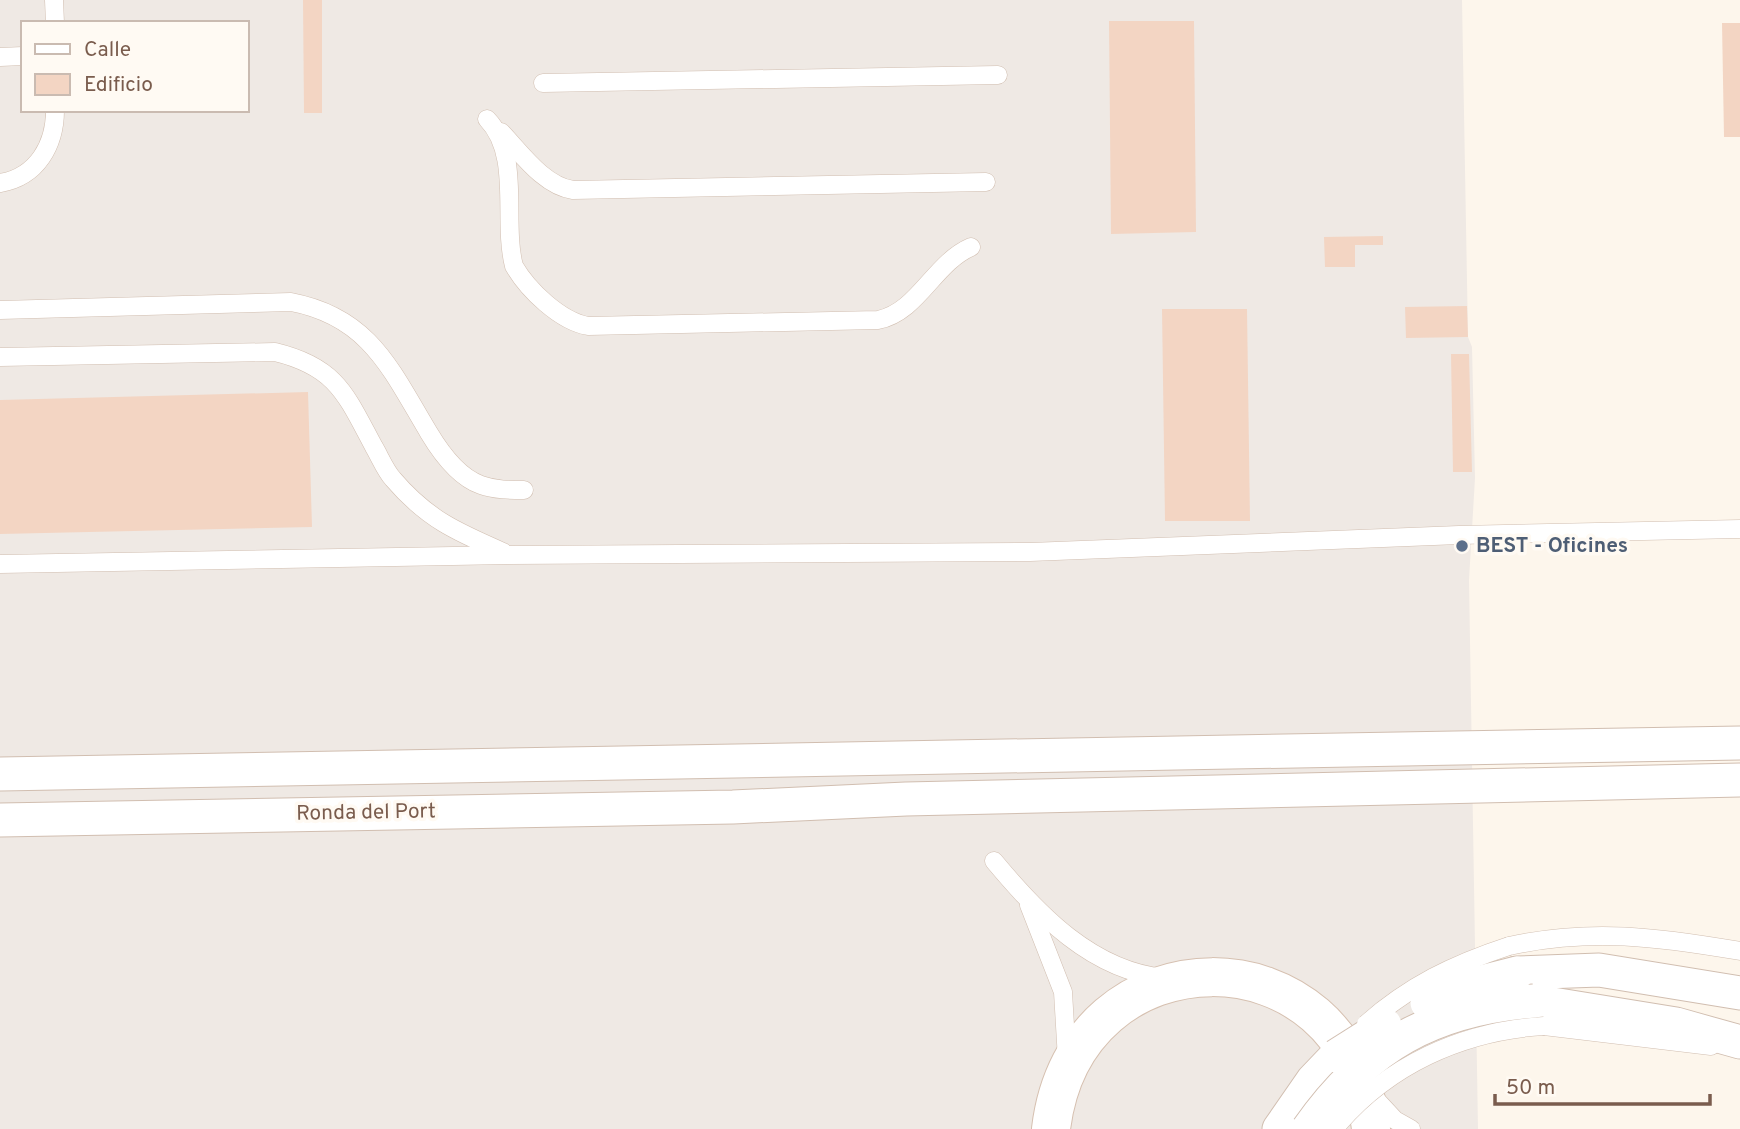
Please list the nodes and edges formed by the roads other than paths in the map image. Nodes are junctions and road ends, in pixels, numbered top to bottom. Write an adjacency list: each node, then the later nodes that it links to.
1 (54, 0): 2 (lane)
2 (55, 21)
3 (0, 57): 4 (lane)
4 (21, 57)
5 (998, 75): 6 (lane)
6 (542, 83)
7 (55, 112): 9 (lane)
8 (986, 182): 10 (lane)
9 (0, 183)
10 (971, 247)
11 (0, 310): 13 (lane)
12 (0, 357): 15 (lane)
13 (524, 490)
14 (1740, 529): 15 (lane)
15 (510, 555): 16 (lane)
16 (0, 564)
17 (1740, 743): 18 (street)
18 (0, 774)
19 (1740, 780): 20 (street, Ronda del Port)
20 (0, 820)
21 (994, 861): 22 (lane)
22 (1027, 901): 25 (lane); 29 (lane)
23 (1740, 951): 24 (lane)
24 (1513, 960): 26 (street); 32 (street, bridge)
25 (1179, 979): 29 (street); 30 (street)
26 (1740, 993)
27 (1539, 1014): 28 (street); 33 (street, bridge); 34 (lane, bridge)
28 (1740, 1045)
29 (1067, 1067): 31 (street)
30 (1362, 1084): 35 (street); 36 (lane)
31 (1051, 1129)
32 (1279, 1129)
33 (1308, 1129)
34 (1334, 1129)
35 (1371, 1129)
36 (1411, 1129)

